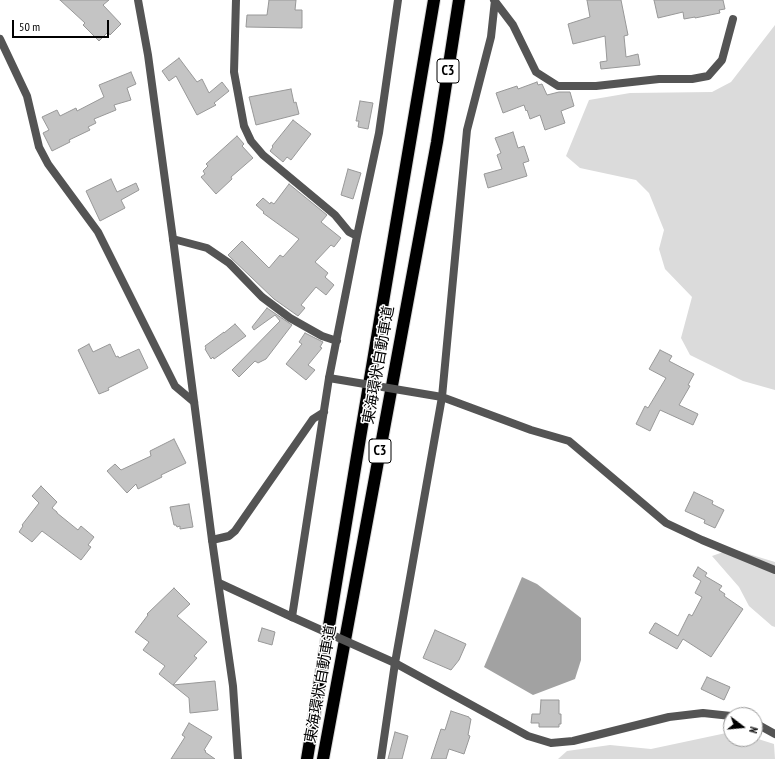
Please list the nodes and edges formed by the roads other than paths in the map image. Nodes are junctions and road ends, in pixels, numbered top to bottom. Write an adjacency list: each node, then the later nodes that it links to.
1 (138, 0): 10 (street)
2 (236, 0): 9 (street)
3 (398, 0): 9 (street)
4 (434, 0): 25 (highway, 東海環状自動車道 / C3)
5 (458, 0): 26 (highway, 東海環状自動車道 / C3)
6 (494, 0): 7 (street); 13 (street)
7 (733, 19)
8 (0, 39): 14 (street)
9 (357, 236): 11 (street)
10 (174, 239): 11 (street); 14 (street)
11 (337, 341): 12 (street)
12 (329, 378): 13 (street, bridge); 15 (street)
13 (442, 397): 17 (street); 20 (street)
14 (194, 402): 16 (street)
15 (324, 412): 16 (street); 19 (street)
16 (212, 540): 18 (street)
17 (775, 570)
18 (219, 584): 19 (street); 24 (street)
19 (292, 617): 20 (street, bridge)
20 (395, 663): 21 (street); 27 (street)
21 (723, 715)
22 (763, 727): 23 (street)
23 (775, 734)
24 (238, 759)
25 (307, 759)
26 (323, 759)
27 (381, 759)

